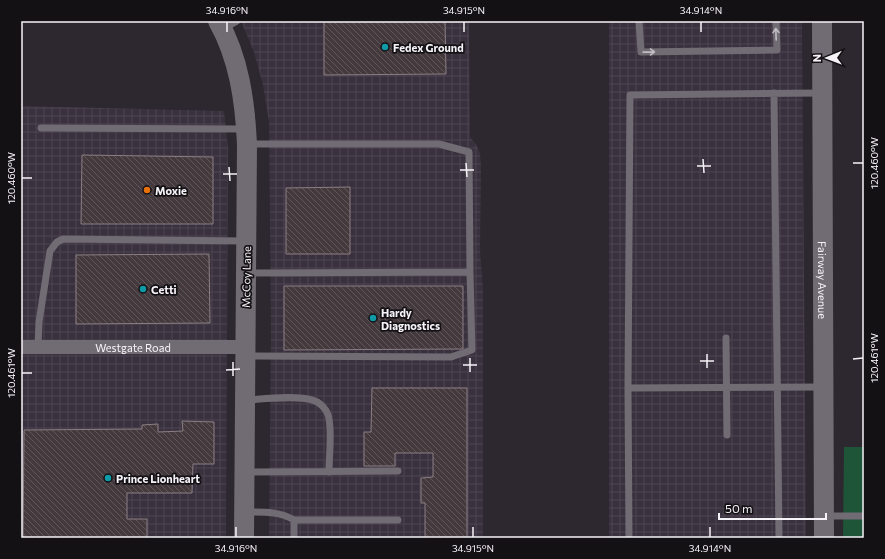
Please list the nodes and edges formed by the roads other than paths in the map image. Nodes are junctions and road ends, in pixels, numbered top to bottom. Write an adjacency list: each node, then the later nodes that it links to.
1 (639, 21): 2 (lane, one-way to 2)
2 (776, 21)
3 (822, 21): 6 (street, Fairway Avenue)
4 (226, 24): 8 (street, McCoy Lane)
5 (774, 93): 6 (lane); 17 (lane); 19 (lane)
6 (823, 93): 16 (street, Fairway Avenue)
7 (41, 128): 8 (lane)
8 (246, 136): 9 (street, McCoy Lane); 10 (lane)
9 (247, 242): 11 (street, McCoy Lane); 14 (lane)
10 (470, 272): 11 (lane); 15 (lane)
11 (246, 273): 15 (street, McCoy Lane)
12 (726, 338): 18 (lane)
13 (21, 347): 14 (street, Westgate Road)
14 (38, 347): 15 (street, Westgate Road)
15 (245, 352): 20 (street, McCoy Lane)
16 (824, 387): 19 (lane); 26 (street, Fairway Avenue)
17 (628, 388): 18 (lane); 32 (lane)
18 (726, 388): 19 (lane); 21 (lane)
19 (777, 388): 33 (lane)
20 (245, 400): 23 (street, McCoy Lane); 24 (lane)
21 (727, 435)
22 (398, 471): 24 (lane)
23 (244, 472): 24 (lane); 25 (street, McCoy Lane)
24 (329, 472)
25 (244, 512): 28 (lane); 30 (street, McCoy Lane)
26 (823, 516): 27 (lane); 34 (street, Fairway Avenue)
27 (864, 516)
28 (294, 520): 29 (lane); 31 (lane)
29 (398, 520)
30 (244, 538)
31 (294, 538)
32 (630, 538)
33 (779, 538)
34 (824, 538)

